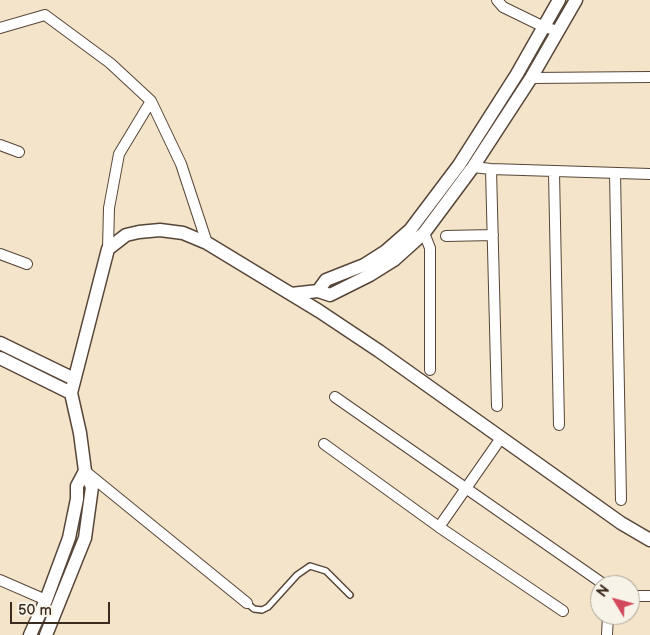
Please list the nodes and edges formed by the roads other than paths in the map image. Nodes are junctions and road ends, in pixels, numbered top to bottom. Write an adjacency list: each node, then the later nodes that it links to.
1 (497, 0): 4 (street)
2 (560, 0): 4 (street)
3 (576, 0): 6 (street)
4 (544, 27): 6 (street); 24 (street)
5 (0, 28): 9 (street)
6 (558, 31): 8 (street)
7 (650, 77): 8 (street)
8 (531, 78): 12 (street)
9 (151, 101): 20 (street); 21 (street)
10 (0, 145): 11 (street)
11 (18, 152)
12 (472, 167): 13 (street); 17 (street)
13 (491, 169): 14 (street); 18 (street)
14 (554, 172): 15 (street); 33 (street)
15 (615, 173): 16 (street); 38 (street)
16 (650, 174)
17 (424, 233): 24 (street); 28 (street)
18 (493, 235): 19 (street); 32 (street)
19 (446, 236)
20 (207, 243): 21 (street); 25 (street)
21 (108, 249): 29 (street)
22 (0, 254): 23 (street)
23 (28, 264)
24 (318, 291): 25 (street)
25 (291, 294): 34 (street)
26 (0, 343): 29 (street)
27 (0, 358): 30 (street)
28 (430, 370)
29 (74, 379): 30 (street)
30 (71, 393): 36 (street)
31 (335, 398): 37 (street)
32 (497, 406)
33 (559, 426)
34 (501, 438): 37 (street); 40 (street)
35 (324, 444): 39 (street)
36 (85, 471): 44 (street); 45 (street); 48 (street)
37 (466, 488): 39 (street); 41 (street)
38 (621, 500)
39 (439, 527): 46 (street)
40 (650, 540)
41 (591, 575)
42 (0, 580): 44 (street)
43 (350, 595): 45 (lane)
44 (46, 600): 47 (street)
45 (247, 603)
46 (563, 612)
47 (30, 635)
48 (46, 635)

